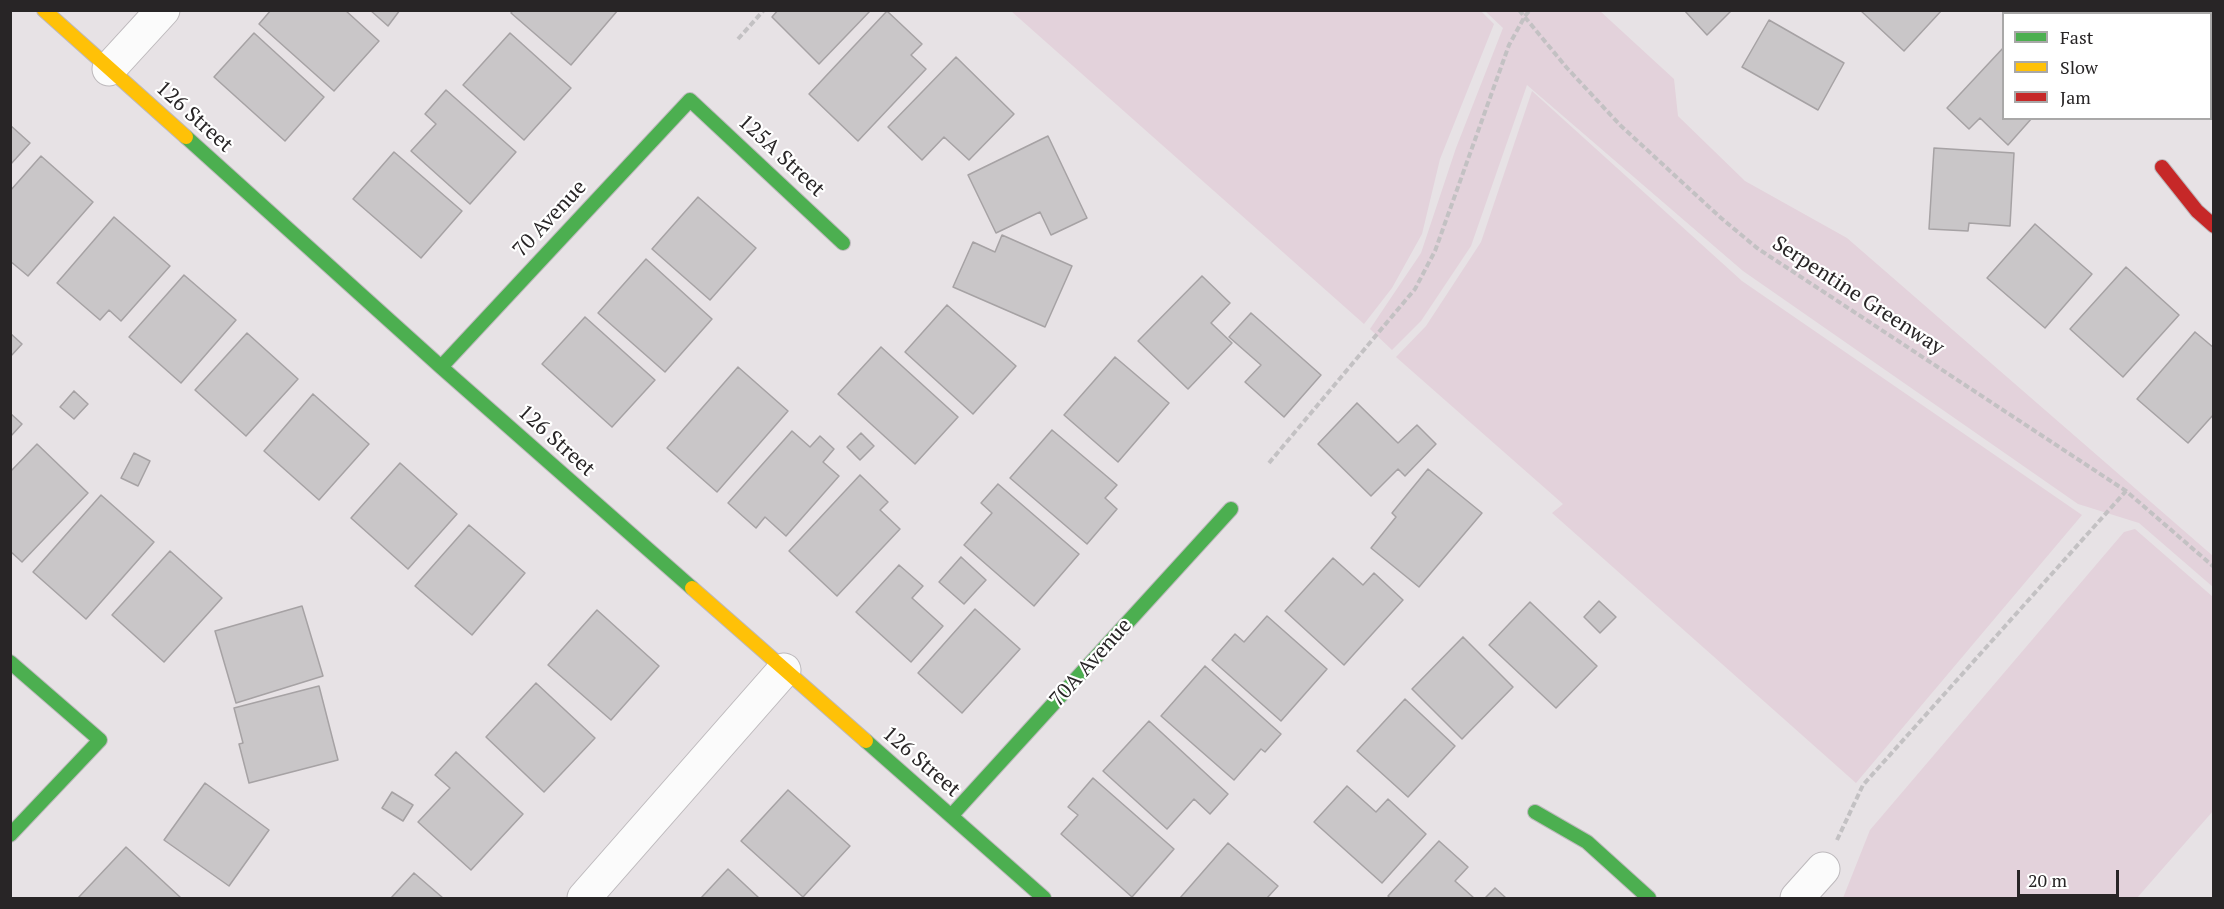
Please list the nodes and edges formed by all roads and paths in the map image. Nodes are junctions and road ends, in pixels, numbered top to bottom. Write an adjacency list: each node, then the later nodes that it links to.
1 (44, 10): 8 (street, 126 Street)
2 (163, 10): 8 (street)
3 (764, 10): 7 (path)
4 (1519, 10): 6 (path, Serpentine Greenway)
5 (1530, 10): 6 (path)
6 (1525, 16): 14 (path); 15 (path, Serpentine Greenway)
7 (738, 39)
8 (109, 69): 13 (street, 126 Street)
9 (690, 100): 12 (street, 125A Street); 13 (street, 70 Avenue)
10 (2162, 167): 11 (street)
11 (2214, 226)
12 (843, 243)
13 (441, 367): 19 (street, 126 Street)
14 (1269, 463)
15 (2126, 491): 17 (path, Serpentine Greenway); 23 (path)
16 (1232, 509): 21 (street, 70A Avenue)
17 (2214, 567)
18 (10, 662): 22 (street)
19 (783, 670): 21 (street, 126 Street); 24 (street)
20 (1535, 812): 26 (street)
21 (951, 816): 25 (street, 126 Street)
22 (10, 835)
23 (1823, 869): 27 (street)
24 (584, 898)
25 (1044, 898)
26 (1649, 898)
27 (1797, 898)

